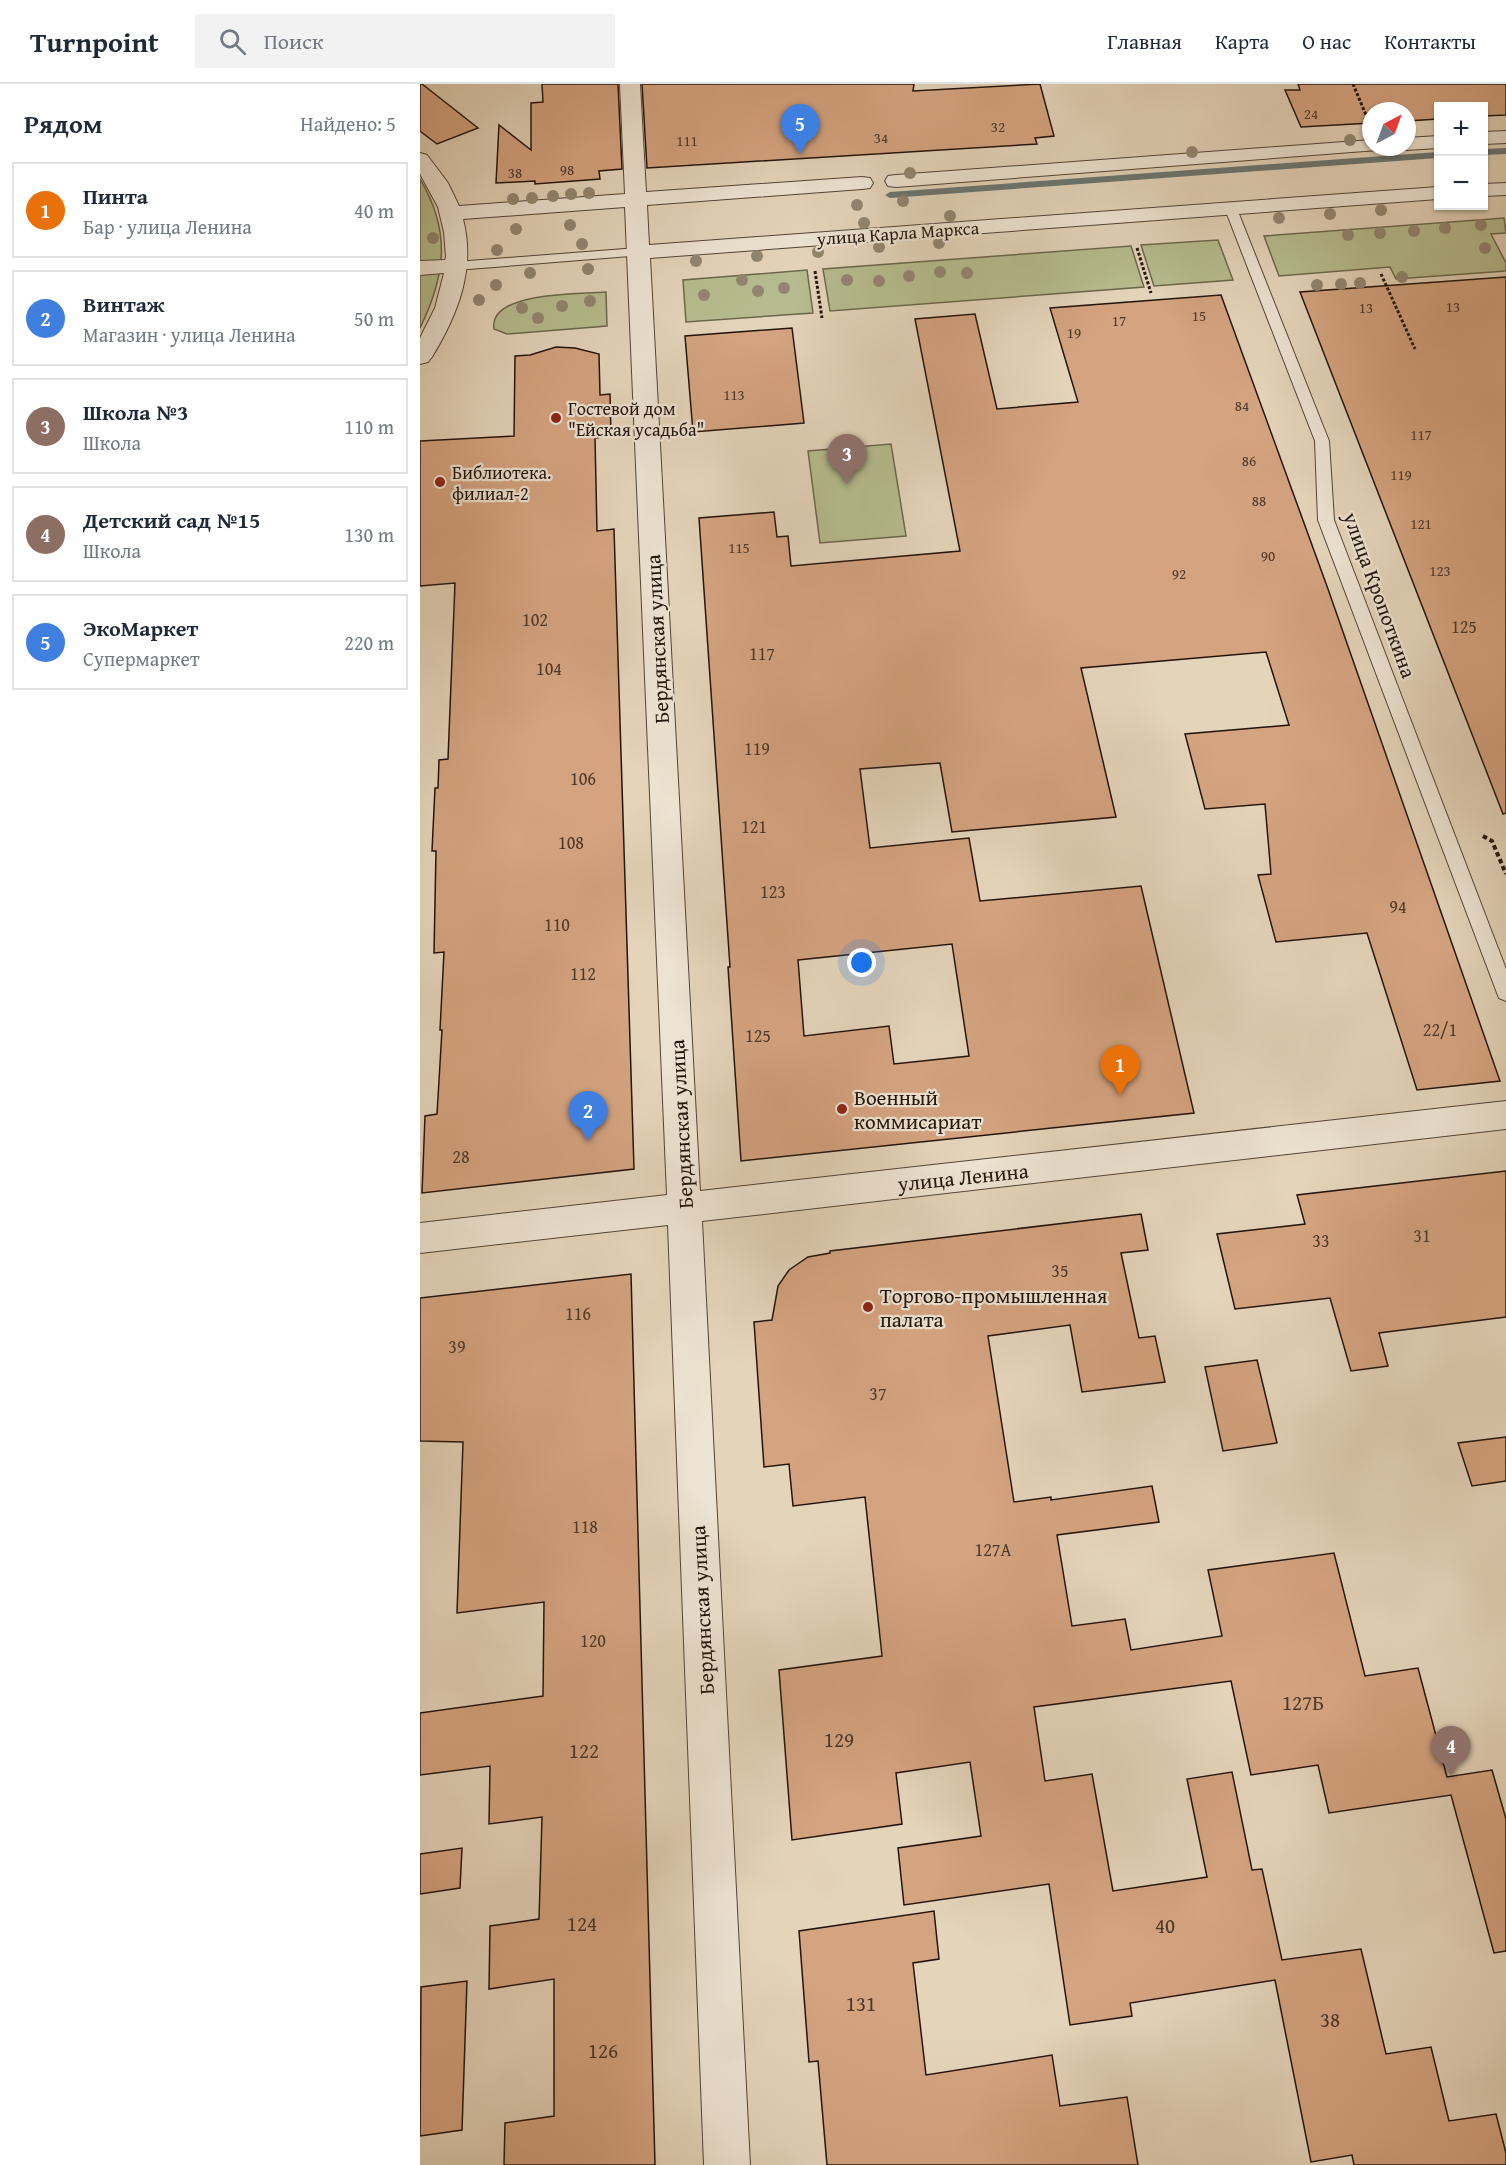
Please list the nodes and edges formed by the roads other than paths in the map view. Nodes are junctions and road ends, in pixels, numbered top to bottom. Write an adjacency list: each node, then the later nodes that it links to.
1 (630, 84): 13 (street, Бердянская улица)
2 (1506, 137): 3 (street)
3 (1488, 138)
4 (1434, 142): 5 (street)
5 (1416, 143)
6 (1362, 148): 8 (street)
7 (420, 159): 15 (street)
8 (896, 181)
9 (862, 183): 13 (street)
10 (1506, 189): 11 (street)
11 (1488, 190)
12 (1434, 194): 14 (street, улица Карла Маркса)
13 (636, 199): 15 (street); 16 (street, Бердянская улица)
14 (1231, 209): 16 (street, улица Карла Маркса); 20 (lane, улица Кропоткина)
15 (452, 213): 17 (street)
16 (638, 252): 17 (lane, улица Карла Маркса); 22 (street, Бердянская улица)
17 (456, 266): 18 (street); 19 (street)
18 (420, 268)
19 (420, 357)
20 (1506, 993)
21 (1506, 1115): 22 (street, улица Ленина)
22 (685, 1208): 23 (street, улица Ленина); 24 (street, Бердянская улица)
23 (420, 1238)
24 (727, 2165)

